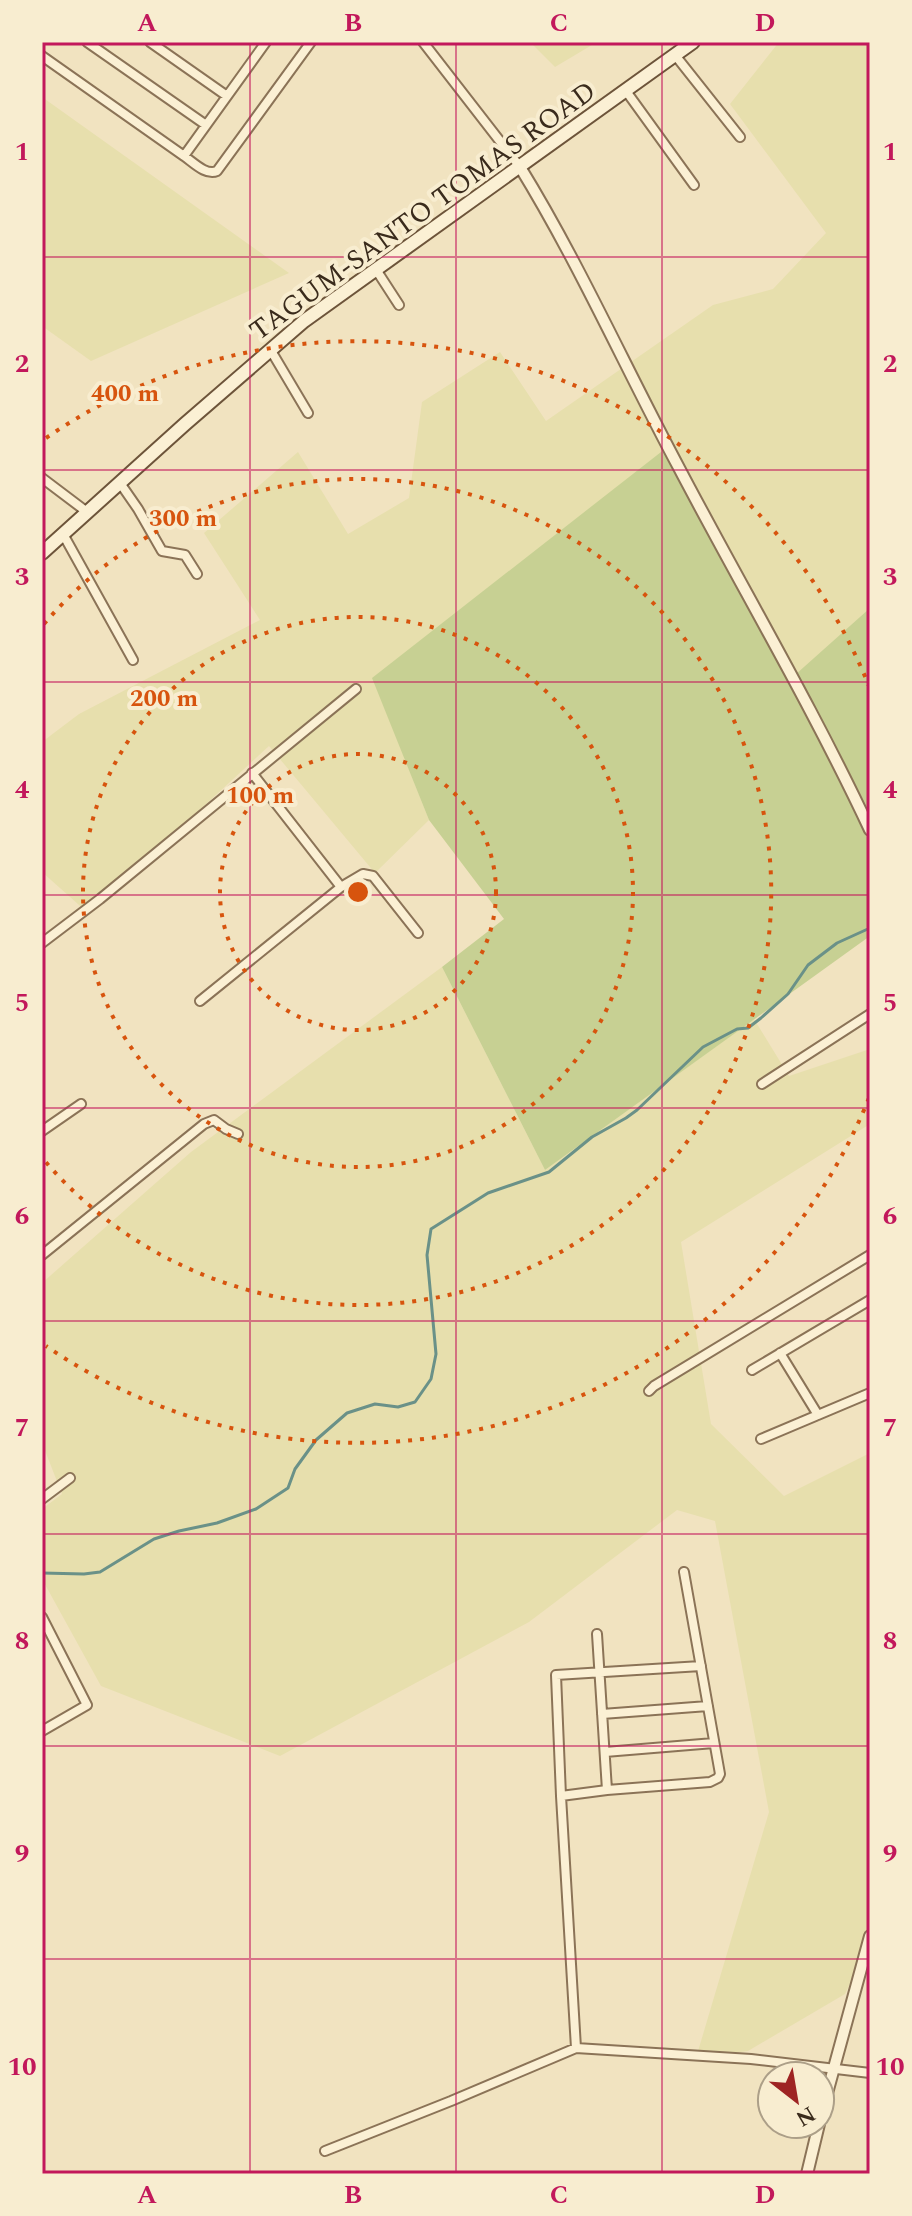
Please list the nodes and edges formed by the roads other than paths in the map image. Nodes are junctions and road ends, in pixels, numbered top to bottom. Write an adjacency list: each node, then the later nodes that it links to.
1 (87, 42): 11 (street)
2 (150, 42): 10 (street)
3 (266, 42): 10 (street)
4 (311, 42): 13 (street)
5 (423, 42): 14 (street)
6 (693, 42): 7 (main road, TAGUM-SANTO TOMAS ROAD)
7 (675, 55): 9 (main road, TAGUM-SANTO TOMAS ROAD); 12 (street)
8 (42, 56): 13 (street)
9 (626, 91): 14 (main road, TAGUM-SANTO TOMAS ROAD); 15 (street)
10 (227, 96): 11 (street)
11 (206, 125): 13 (street)
12 (740, 137)
13 (184, 156)
14 (520, 167): 16 (main road, TAGUM-SANTO TOMAS ROAD); 29 (street)
15 (694, 185)
16 (375, 268): 17 (street); 18 (main road, TAGUM-SANTO TOMAS ROAD)
17 (399, 305)
18 (270, 349): 19 (street); 21 (main road, TAGUM-SANTO TOMAS ROAD)
19 (308, 413)
20 (42, 478): 22 (street)
21 (120, 483): 22 (main road, TAGUM-SANTO TOMAS ROAD); 25 (street)
22 (87, 512): 23 (main road, TAGUM-SANTO TOMAS ROAD)
23 (63, 534): 24 (main road, TAGUM-SANTO TOMAS ROAD); 26 (street)
24 (42, 553)
25 (197, 574)
26 (133, 660)
27 (356, 689): 28 (street)
28 (252, 773): 30 (street); 32 (street)
29 (870, 830)
30 (341, 887): 31 (street); 33 (street)
31 (418, 933)
32 (42, 943)
33 (200, 1001)
34 (870, 1014): 35 (street)
35 (762, 1084)
36 (81, 1104): 37 (street)
37 (42, 1131)
38 (238, 1134): 39 (street)
39 (42, 1255)
40 (870, 1255): 44 (street)
41 (870, 1300): 42 (street)
42 (780, 1353): 43 (street); 46 (street)
43 (752, 1370)
44 (649, 1391)
45 (870, 1393): 46 (street)
46 (818, 1415): 47 (street)
47 (761, 1439)
48 (70, 1478): 49 (street)
49 (42, 1499)
50 (684, 1572): 53 (street)
51 (42, 1617): 57 (street)
52 (597, 1634): 54 (street)
53 (701, 1666): 54 (street); 55 (street)
54 (599, 1673): 56 (street); 61 (street)
55 (708, 1706): 56 (street); 58 (street)
56 (602, 1714): 59 (street)
57 (42, 1731)
58 (714, 1743): 59 (street); 60 (street)
59 (605, 1752): 60 (street)
60 (607, 1790): 61 (street)
61 (561, 1796): 63 (street)
62 (870, 1936): 65 (street)
63 (576, 2048): 64 (street); 69 (street)
64 (759, 2060)
65 (836, 2060)
66 (836, 2069): 67 (street)
67 (870, 2073)
68 (815, 2140): 70 (street)
69 (325, 2151)
70 (807, 2174)

